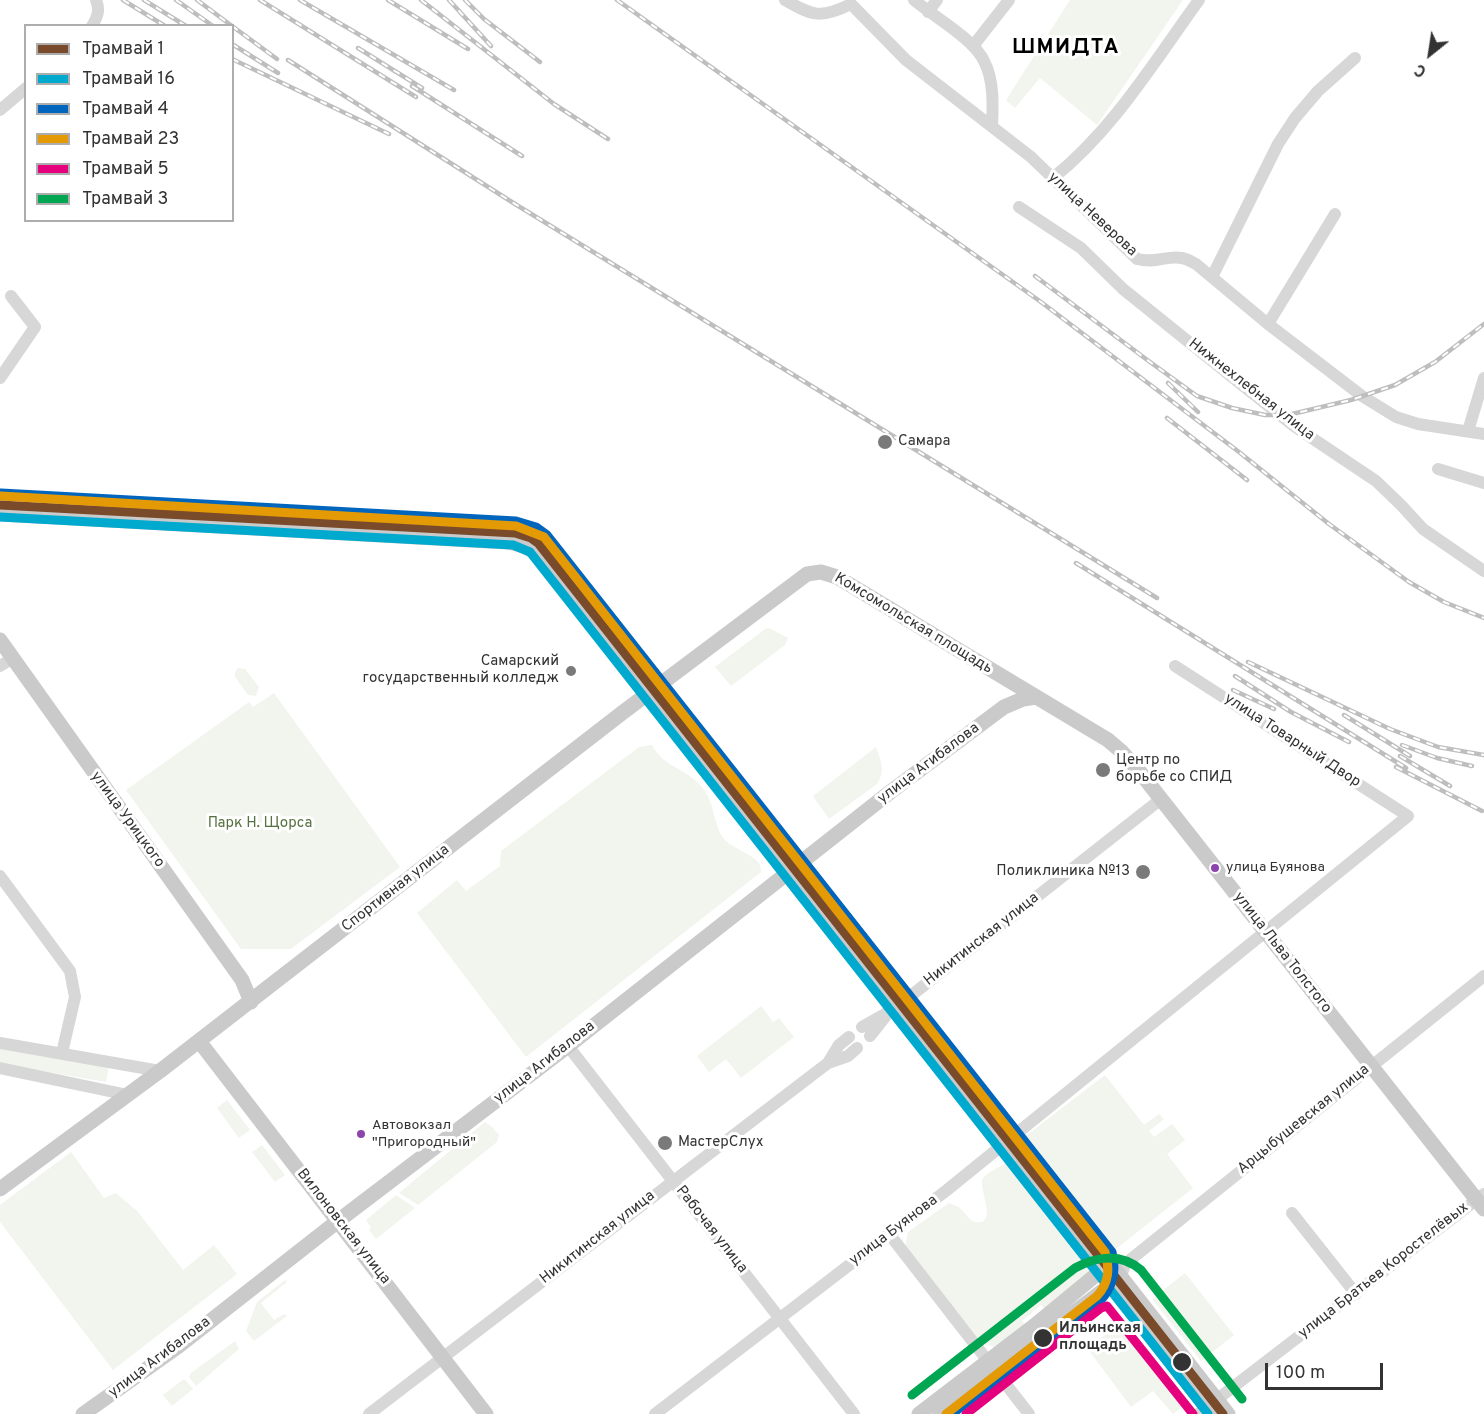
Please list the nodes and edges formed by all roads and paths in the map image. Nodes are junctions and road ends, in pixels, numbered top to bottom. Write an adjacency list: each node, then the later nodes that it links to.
1 (96, 0): 9 (street)
2 (785, 0): 7 (street, улица Неверова)
3 (914, 0): 8 (street)
4 (938, 0): 8 (street)
5 (1009, 0): 10 (street)
6 (1199, 0): 15 (street)
7 (853, 2): 14 (street, улица Неверова)
8 (928, 12): 10 (street)
9 (93, 24)
10 (974, 46): 14 (street)
11 (1355, 58): 18 (street)
12 (24, 90): 13 (street)
13 (0, 110)
14 (992, 126): 15 (street, улица Неверова)
15 (1053, 178): 18 (street, улица Неверова)
16 (1019, 207): 29 (street, Нижнехлебная улица)
17 (1335, 214): 20 (street)
18 (1212, 277): 20 (street, улица Неверова)
19 (11, 296): 21 (street)
20 (1269, 324): 23 (street, улица Неверова)
21 (0, 378)
22 (1484, 378): 23 (street)
23 (1468, 431): 24 (street, улица Неверова)
24 (1484, 434)
25 (1438, 469): 26 (street)
26 (1484, 483)
27 (0, 501): 35 (main road)
28 (0, 514): 35 (main road)
29 (1484, 571)
30 (792, 586): 34 (main road, Комсомольская площадь); 35 (main road, Спортивная улица)
31 (0, 640): 32 (main road, улица Урицкого)
32 (6, 662): 44 (main road, улица Урицкого)
33 (1175, 666): 39 (street, улица Товарный Двор)
34 (1002, 676): 36 (main road, улица Льва Толстого); 37 (main road)
35 (653, 691): 40 (main road); 44 (main road, Спортивная улица)
36 (1036, 698): 37 (main road, улица Агибалова); 38 (main road, улица Льва Толстого)
37 (1004, 707): 40 (main road, улица Агибалова)
38 (1161, 799): 42 (main road, улица Льва Толстого); 45 (street, Никитинская улица)
39 (1408, 816): 42 (street, улица Буянова)
40 (793, 869): 45 (main road); 50 (main road, улица Агибалова)
41 (0, 876): 52 (street)
42 (1265, 932): 54 (main road, улица Льва Толстого); 58 (street, улица Буянова)
43 (1484, 976): 54 (street, Арцыбушевская улица)
44 (251, 1002): 48 (main road, Спортивная улица)
45 (896, 1008): 46 (street, Никитинская улица); 58 (main road)
46 (866, 1032)
47 (849, 1037): 53 (street, Никитинская улица)
48 (199, 1041): 56 (main road, Спортивная улица); 63 (main road, Вилоновская улица)
49 (0, 1042): 52 (street)
50 (568, 1046): 59 (street, Рабочая улица); 63 (main road, улица Агибалова)
51 (857, 1048): 53 (street, Никитинская улица)
52 (62, 1053): 56 (street)
53 (828, 1063): 59 (street, Никитинская улица)
54 (1371, 1066): 61 (main road, улица Льва Толстого); 65 (street, Арцыбушевская улица)
55 (0, 1068): 57 (street)
56 (160, 1071): 57 (main road, Спортивная улица)
57 (128, 1095): 60 (main road, Спортивная улица)
58 (1008, 1142): 64 (street, улица Буянова); 65 (main road)
59 (673, 1181): 67 (street, Рабочая улица); 68 (street, Никитинская улица)
60 (0, 1190)
61 (1481, 1201): 66 (street, улица Братьев Коростелёвых)
62 (1292, 1213): 66 (street)
63 (338, 1221): 68 (main road, Вилоновская улица); 71 (main road, улица Агибалова)
64 (890, 1235): 67 (street, улица Буянова); 69 (street)
65 (1113, 1272): 69 (main road, Арцыбушевская улица); 70 (main road)
66 (1356, 1294): 70 (street, улица Братьев Коростелёвых)
67 (779, 1318): 74 (street, улица Буянова); 75 (street, Рабочая улица)
68 (443, 1358): 72 (street, Никитинская улица); 73 (main road, Вилоновская улица)
69 (992, 1366): 76 (main road, Арцыбушевская улица); 77 (main road, Арцыбушевская улица); 78 (street)
70 (1208, 1409): 79 (main road)
71 (83, 1414)
72 (369, 1414)
73 (486, 1414)
74 (656, 1414)
75 (854, 1414)
76 (919, 1414)
77 (940, 1414)
78 (1029, 1414)
79 (1228, 1414)

